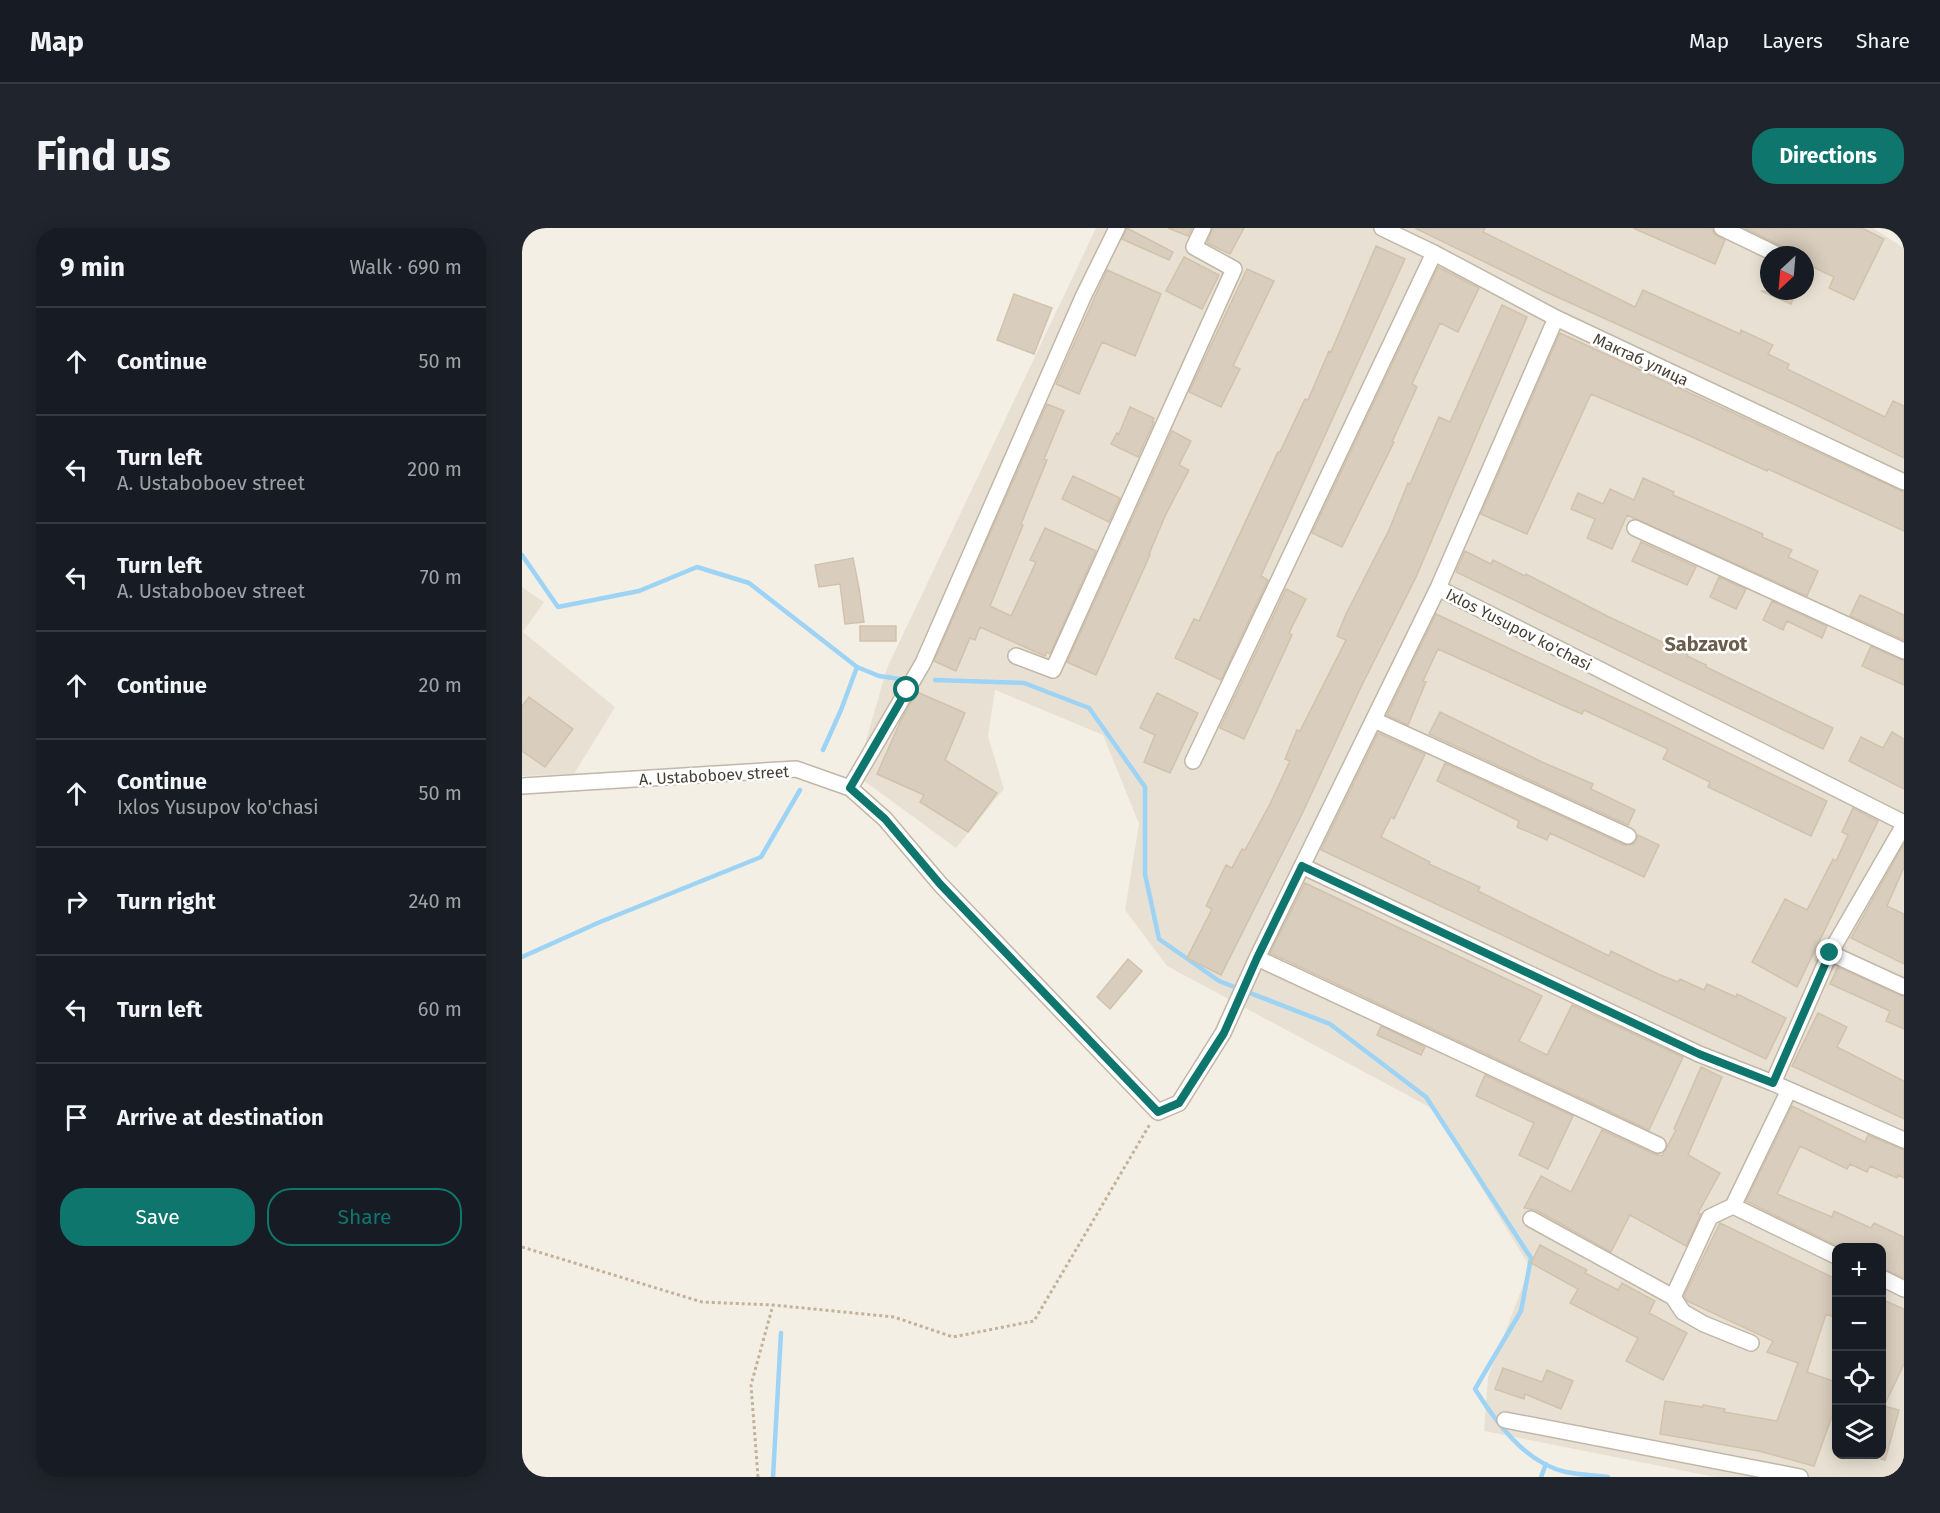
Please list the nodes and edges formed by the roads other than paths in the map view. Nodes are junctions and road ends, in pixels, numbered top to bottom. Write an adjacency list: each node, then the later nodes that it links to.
1 (1117, 228): 17 (street)
2 (1203, 228): 13 (street)
3 (1382, 228): 5 (street, Мактаб улица)
4 (1722, 228): 6 (street)
5 (1412, 234): 7 (street, Мактаб улица)
6 (1760, 246)
7 (1434, 253): 8 (street, Мактаб улица); 15 (street)
8 (1556, 318): 9 (street, Мактаб улица); 11 (street)
9 (1904, 482)
10 (1635, 528): 12 (street)
11 (1438, 588): 14 (street, Ixlos Yusupov ko'chasi); 18 (street, Ixlos Yusupov ko'chasi)
12 (1904, 651)
13 (1016, 656)
14 (1374, 720): 19 (street); 20 (street, Ixlos Yusupov ko'chasi)
15 (1193, 760)
16 (522, 786): 17 (street, A. Ustaboboev street)
17 (850, 788): 24 (street, A. Ustaboboev street)
18 (1904, 824): 21 (street)
19 (1628, 836)
20 (1302, 866): 22 (street, Ixlos Yusupov ko'chasi); 25 (street)
21 (1830, 953): 23 (street); 25 (street)
22 (1257, 958): 24 (street, Ixlos Yusupov ko'chasi); 28 (street)
23 (1904, 987)
24 (1240, 998)
25 (1773, 1083): 26 (street)
26 (1789, 1090): 27 (street); 29 (street)
27 (1904, 1140)
28 (1659, 1145)
29 (1732, 1206): 31 (street); 34 (street)
30 (1531, 1219): 34 (street)
31 (1832, 1254)
32 (1886, 1280): 33 (street)
33 (1904, 1289)
34 (1673, 1297): 35 (street)
35 (1751, 1342)
36 (1505, 1420): 37 (street)
37 (1800, 1477)

